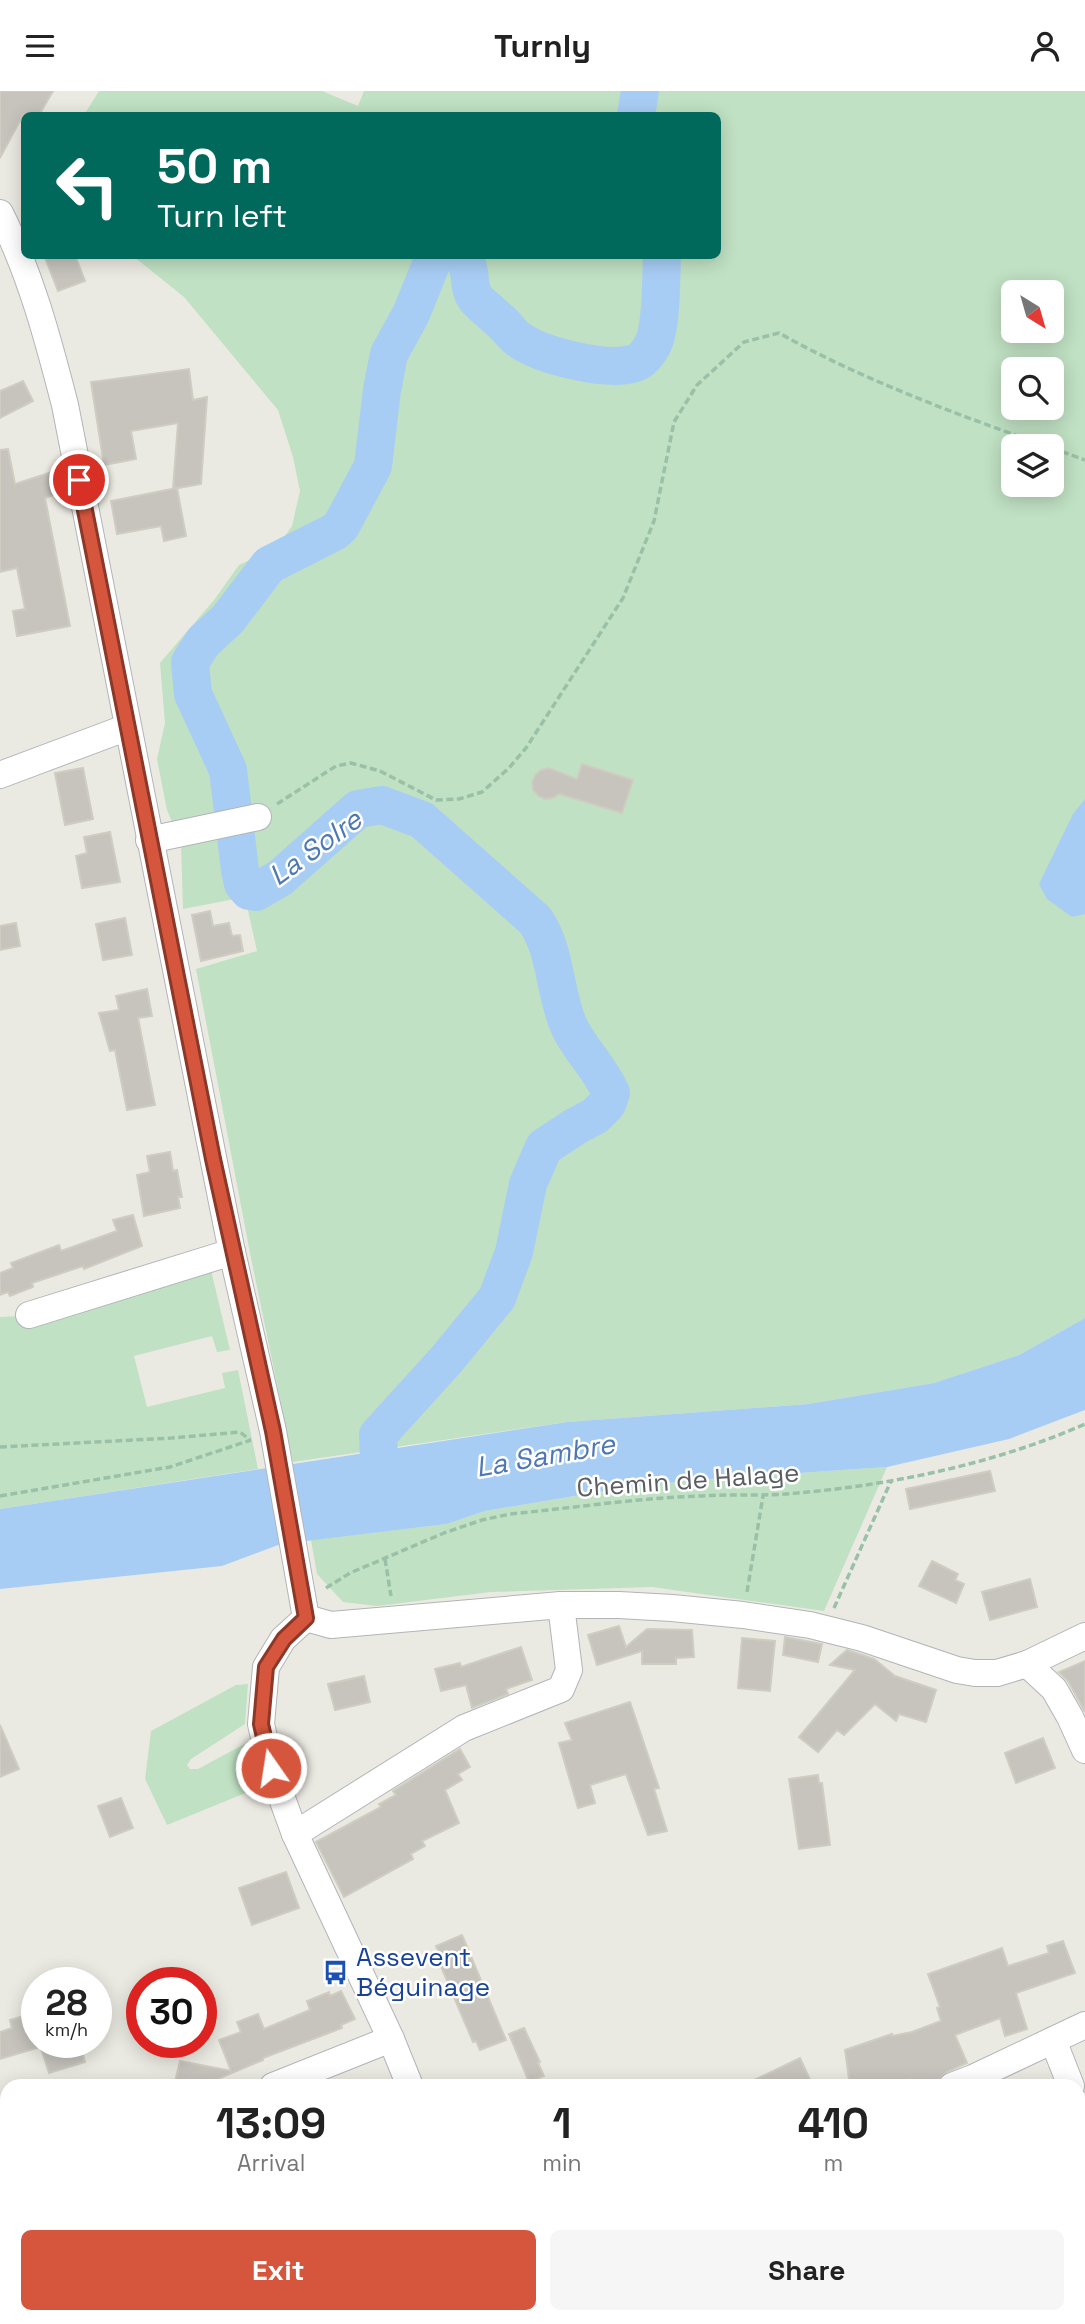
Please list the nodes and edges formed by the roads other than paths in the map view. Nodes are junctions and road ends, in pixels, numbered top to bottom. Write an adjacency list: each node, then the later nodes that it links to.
1 (0, 213): 2 (street)
2 (128, 727): 3 (street); 5 (street)
3 (0, 775)
4 (258, 817): 5 (street)
5 (149, 840): 6 (street)
6 (232, 1252): 7 (street); 9 (street)
7 (29, 1315)
8 (561, 1605): 9 (street); 11 (street); 13 (street)
9 (304, 1608): 13 (street)
10 (1085, 1636): 11 (street)
11 (1027, 1664): 12 (street)
12 (1085, 1749)
13 (295, 1833): 15 (street)
14 (1085, 2025): 16 (street)
15 (391, 2039): 17 (street); 18 (street)
16 (1053, 2040): 19 (street); 20 (street)
17 (291, 2079)
18 (407, 2079)
19 (967, 2079)
20 (1068, 2079)

